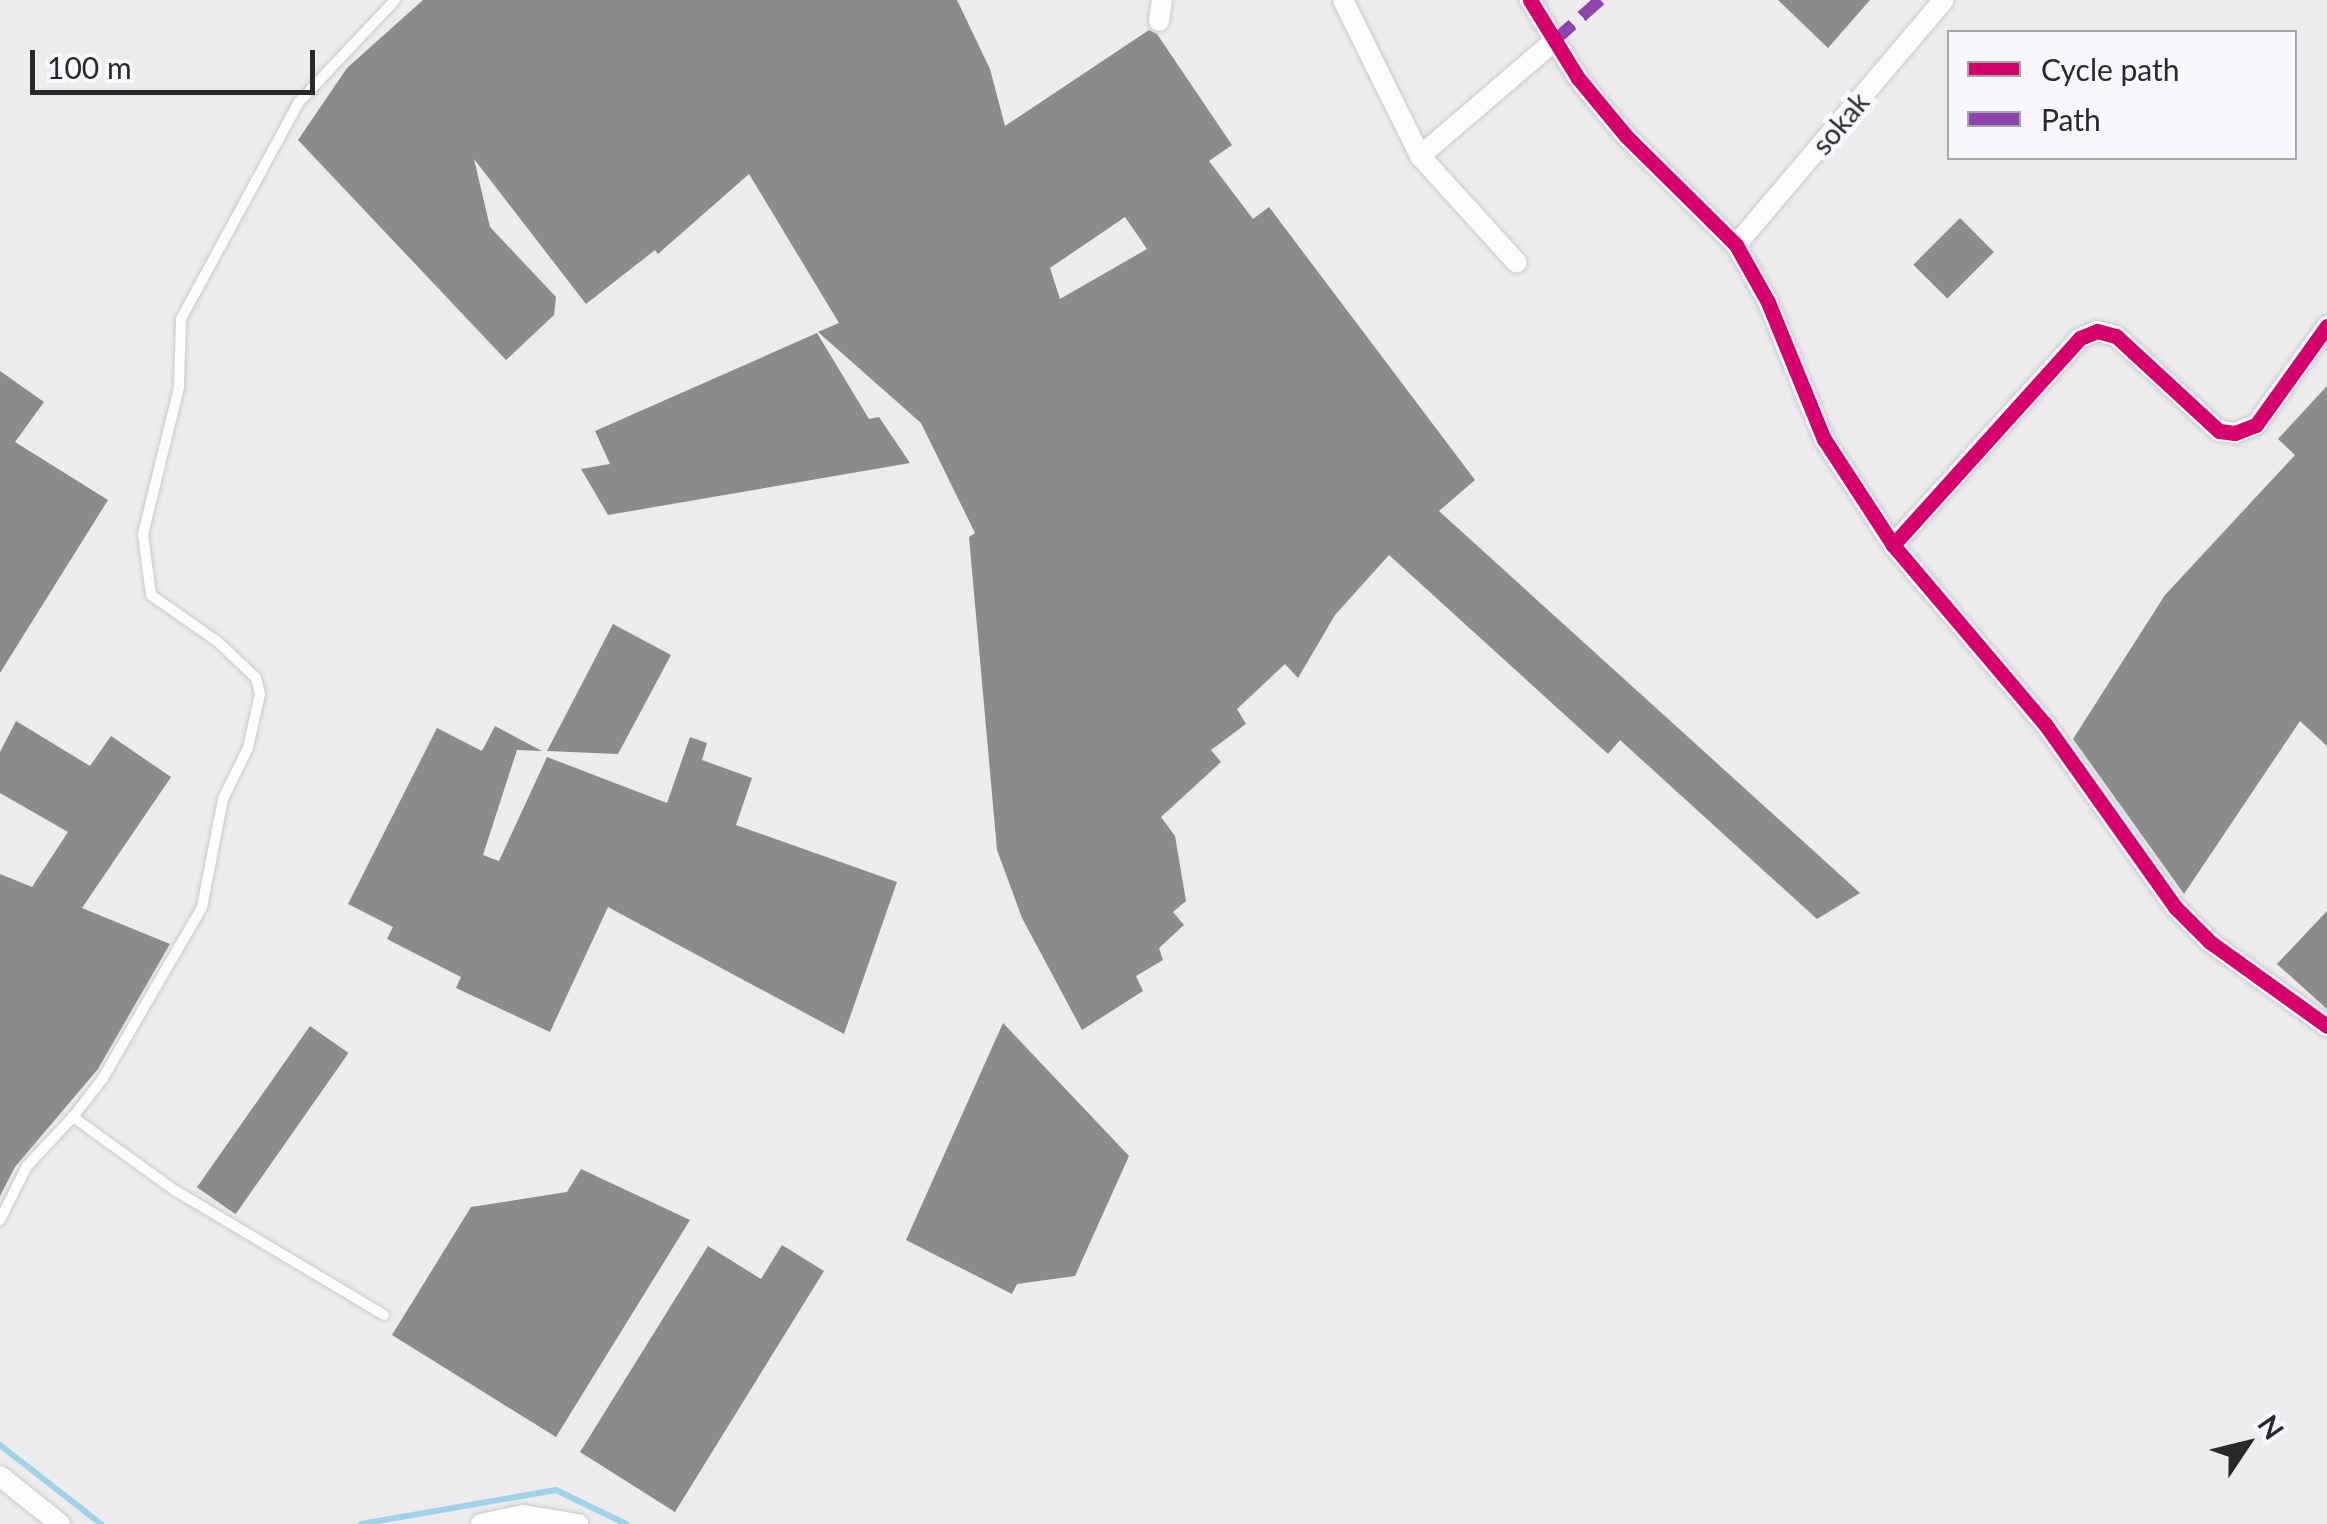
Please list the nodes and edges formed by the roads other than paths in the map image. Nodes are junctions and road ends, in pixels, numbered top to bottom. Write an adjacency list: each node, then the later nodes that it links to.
1 (394, 0): 12 (lane)
2 (1344, 0): 6 (street)
3 (1530, 0): 5 (street)
4 (1944, 0): 7 (street, sokak)
5 (1554, 41): 6 (street); 7 (street)
6 (1420, 156): 8 (street)
7 (1736, 245): 10 (street)
8 (1517, 263)
9 (2327, 326): 10 (street)
10 (1892, 545): 11 (street)
11 (2327, 1026)
12 (73, 1117): 13 (lane); 14 (lane)
13 (0, 1220)
14 (384, 1315)
15 (0, 1476): 16 (street)
16 (60, 1524)
17 (481, 1524): 18 (street)
18 (578, 1524)

